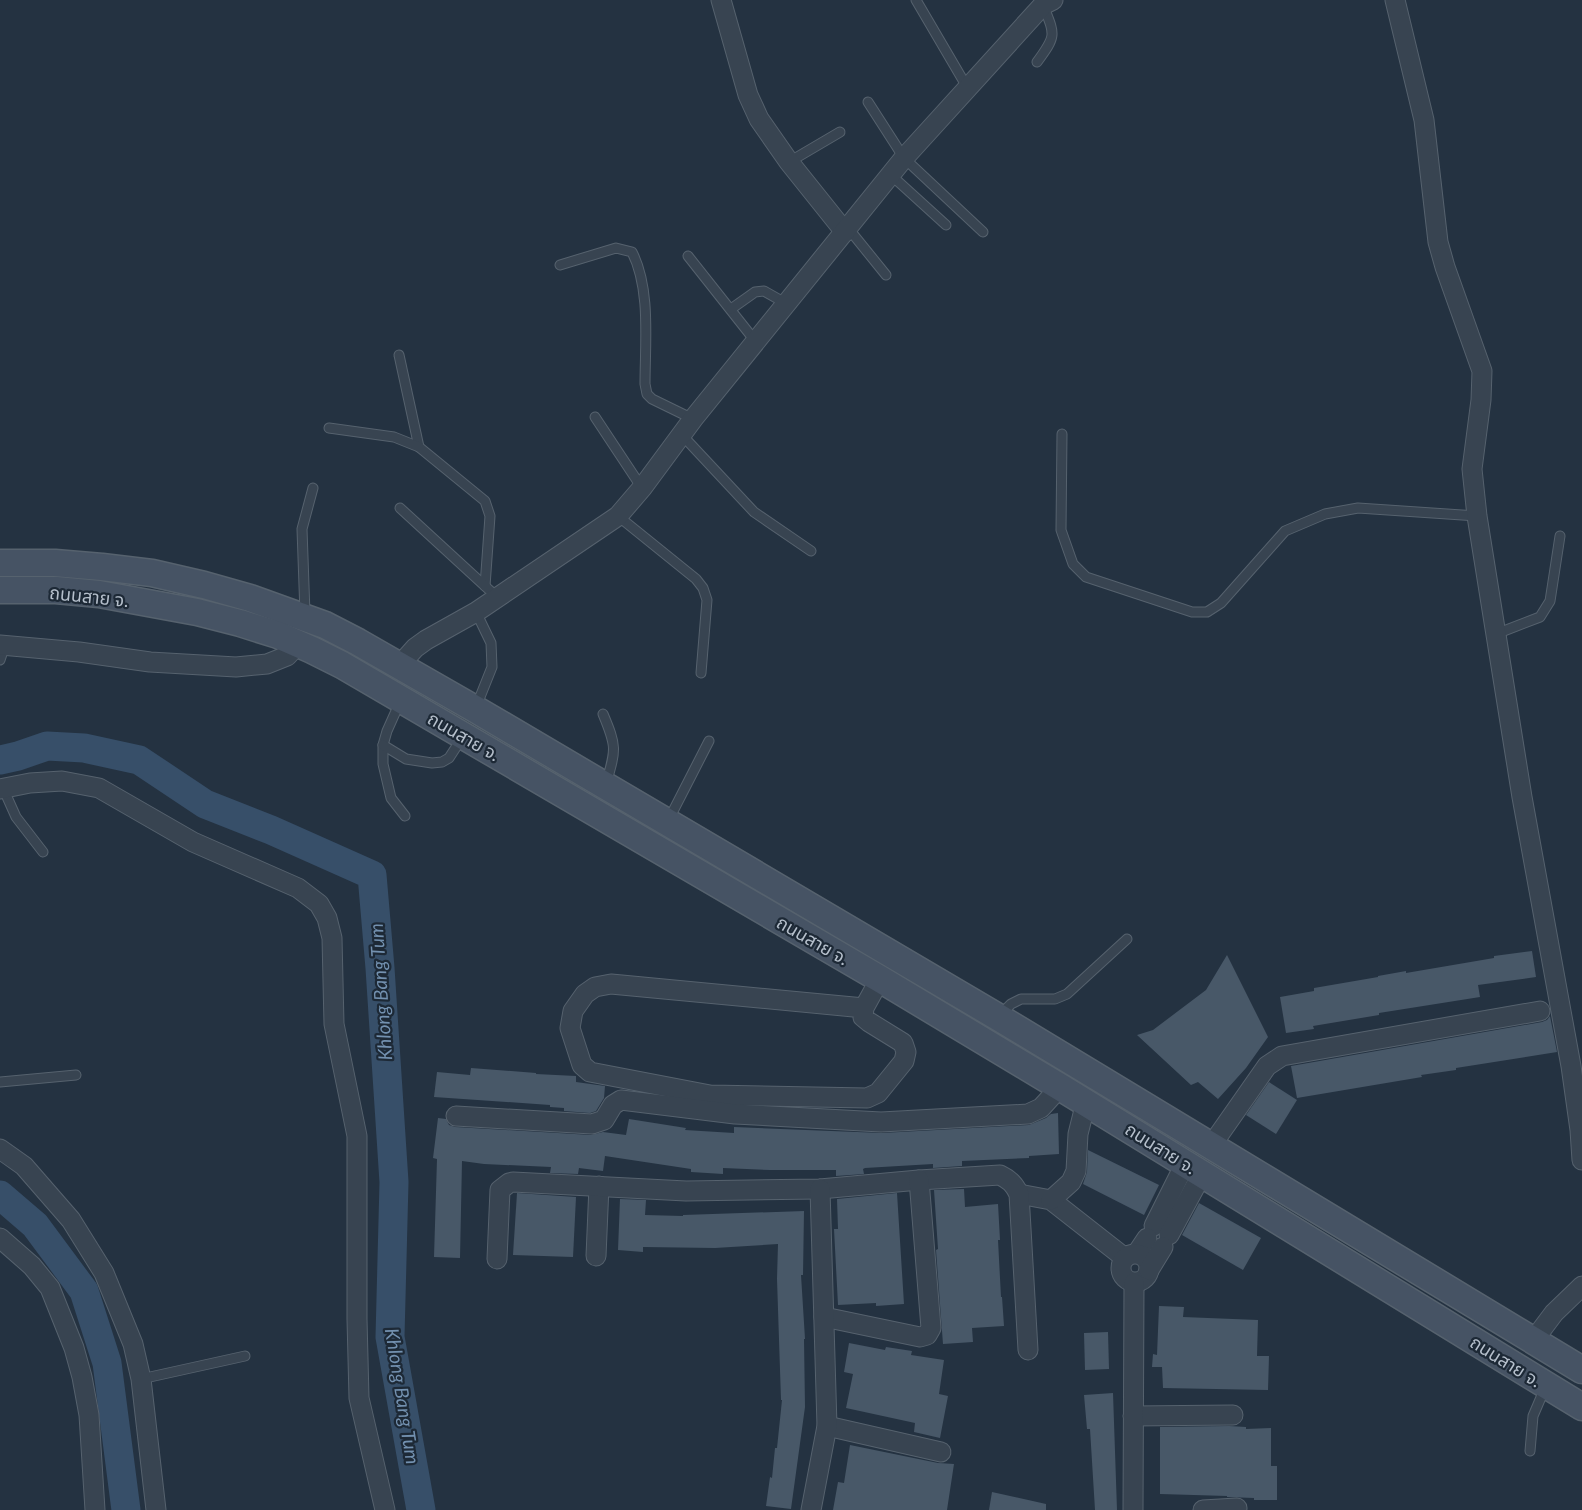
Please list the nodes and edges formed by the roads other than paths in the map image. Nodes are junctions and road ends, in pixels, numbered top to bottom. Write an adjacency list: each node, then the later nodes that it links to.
1 (721, 0): 10 (street)
2 (916, 0): 6 (lane)
3 (1395, 0): 32 (street)
4 (1048, 2): 5 (lane); 6 (street)
5 (1037, 62)
6 (967, 88): 9 (street)
7 (868, 102): 9 (lane)
8 (840, 132): 10 (lane)
9 (904, 158): 11 (street); 14 (lane)
10 (789, 162): 13 (street)
11 (891, 175): 12 (lane); 13 (street)
12 (946, 225)
13 (846, 230): 17 (lane); 18 (street)
14 (983, 232)
15 (688, 256): 19 (lane)
16 (560, 265): 23 (lane)
17 (886, 275)
18 (787, 304): 19 (lane); 20 (street)
19 (731, 309): 20 (lane)
20 (756, 342): 23 (street)
21 (399, 356): 27 (lane)
22 (595, 417): 29 (lane)
23 (693, 419): 26 (street)
24 (329, 428): 27 (lane)
25 (1062, 434): 32 (lane)
26 (682, 435): 29 (street); 34 (lane)
27 (418, 447): 37 (lane)
28 (313, 488): 39 (lane)
29 (642, 488): 31 (street)
30 (400, 508): 37 (lane)
31 (618, 516): 37 (street); 44 (lane)
32 (1477, 516): 40 (street)
33 (1560, 536): 40 (lane)
34 (811, 551)
35 (0, 563): 39 (main road, ถนนสาย จ.)
36 (0, 590): 41 (main road, ถนนสาย จ.)
37 (492, 592): 38 (street)
38 (476, 612): 43 (street); 46 (lane)
39 (306, 617): 43 (main road, ถนนสาย จ.)
40 (1496, 634): 68 (street)
41 (298, 644): 42 (street); 45 (main road, ถนนสาย จ.)
42 (2, 650)
43 (400, 666): 46 (main road, ถนนสาย จ.)
44 (701, 673)
45 (401, 699): 48 (main road, ถนนสาย จ.); 50 (lane)
46 (475, 710): 51 (main road, ถนนสาย จ.)
47 (603, 714): 51 (lane)
48 (464, 736): 50 (lane); 57 (main road, ถนนสาย จ.)
49 (708, 741): 54 (lane)
50 (383, 746): 53 (lane)
51 (606, 787): 54 (main road, ถนนสาย จ.)
52 (2, 788): 55 (lane); 97 (street)
53 (405, 816)
54 (667, 822): 60 (main road, ถนนสาย จ.)
55 (43, 852)
56 (1127, 939): 60 (lane)
57 (880, 979): 58 (street); 63 (main road, ถนนสาย จ.)
58 (864, 1008): 58 (street)
59 (1540, 1011): 66 (street)
60 (998, 1017): 66 (main road, ถนนสาย จ.)
61 (76, 1075): 62 (lane)
62 (0, 1082)
63 (1060, 1087): 64 (main road, ถนนสาย จ.); 65 (street)
64 (1086, 1102): 69 (main road, ถนนสาย จ.); 74 (street)
65 (456, 1116)
66 (1211, 1146): 82 (main road, ถนนสาย จ.)
67 (0, 1149): 86 (street)
68 (1582, 1160)
69 (1194, 1169): 76 (street); 87 (main road, ถนนสาย จ.)
70 (919, 1180): 72 (street); 73 (street); 81 (street)
71 (600, 1186): 72 (street); 77 (street); 78 (street)
72 (820, 1189): 81 (street)
73 (1019, 1194): 74 (street); 83 (street)
74 (1051, 1200): 76 (street)
75 (0, 1238): 95 (street)
76 (1149, 1243): 79 (street); 79 (street)
77 (596, 1256)
78 (496, 1259)
79 (1134, 1283): 90 (street)
80 (1582, 1286): 82 (street)
81 (824, 1317): 91 (street)
82 (1533, 1341): 85 (main road, ถนนสาย จ.)
83 (1028, 1350)
84 (245, 1356): 86 (lane)
85 (1582, 1370)
86 (141, 1379): 96 (street)
87 (1546, 1385): 88 (main road, ถนนสาย จ.); 92 (lane)
88 (1582, 1407)
89 (1233, 1415): 90 (street)
90 (1134, 1416): 99 (street)
91 (827, 1426): 93 (street); 98 (street)
92 (1530, 1451)
93 (941, 1452)
94 (1237, 1508): 100 (street)
95 (95, 1510)
96 (156, 1510)
97 (385, 1510)
98 (811, 1510)
99 (1133, 1510)
100 (1203, 1510)

